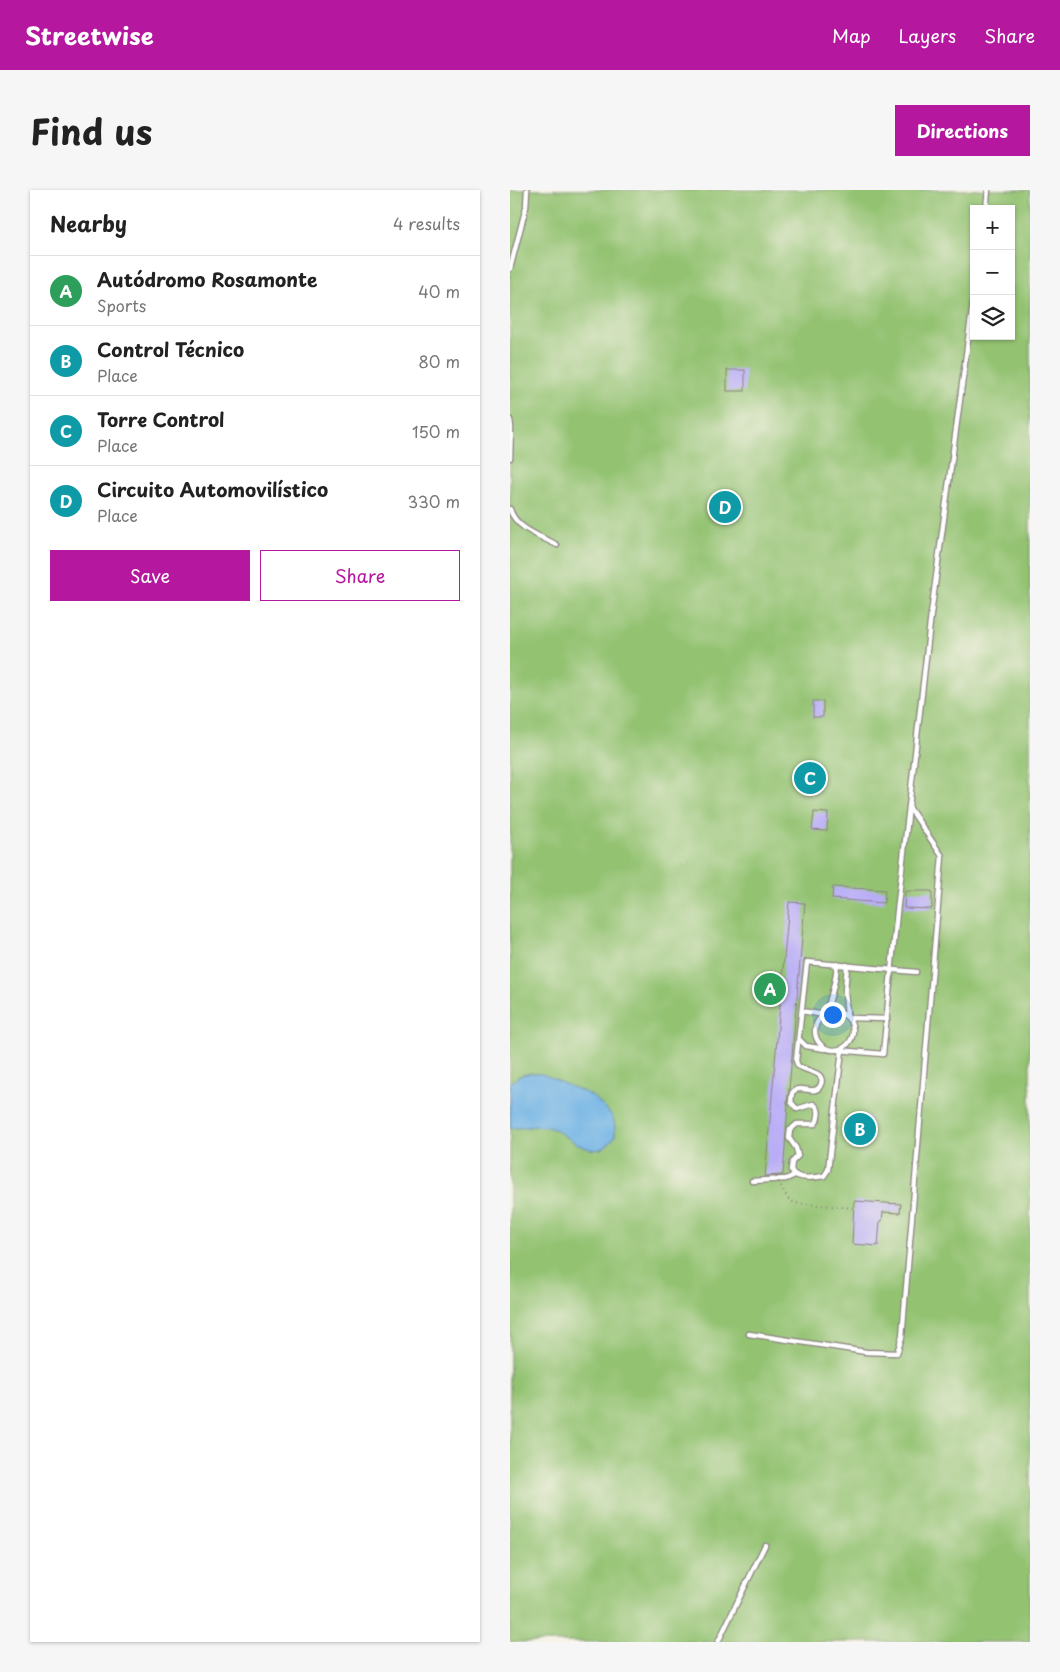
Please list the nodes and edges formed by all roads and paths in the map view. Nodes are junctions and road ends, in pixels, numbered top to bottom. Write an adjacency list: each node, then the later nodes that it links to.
1 (527, 190): 4 (lane)
2 (988, 190): 3 (lane)
3 (986, 205)
4 (510, 269)
5 (970, 326): 10 (lane)
6 (510, 420): 7 (lane)
7 (510, 458)
8 (510, 509): 9 (lane)
9 (557, 545)
10 (909, 806): 13 (lane); 26 (lane)
11 (837, 964): 12 (lane); 15 (lane); 16 (lane)
12 (847, 965): 13 (lane); 17 (lane)
13 (892, 969): 14 (lane); 18 (lane)
14 (916, 972)
15 (802, 1011): 16 (lane); 19 (lane)
16 (824, 1014): 17 (lane); 20 (lane)
17 (848, 1017): 18 (lane); 21 (lane)
18 (887, 1019): 21 (lane)
19 (799, 1039): 20 (lane); 22 (lane)
20 (829, 1050): 21 (lane)
21 (840, 1050): 22 (lane)
22 (795, 1175): 24 (lane)
23 (776, 1177): 25 (path, bridge)
24 (752, 1181)
25 (854, 1208)
26 (750, 1334)
27 (765, 1545): 28 (lane)
28 (718, 1642)

